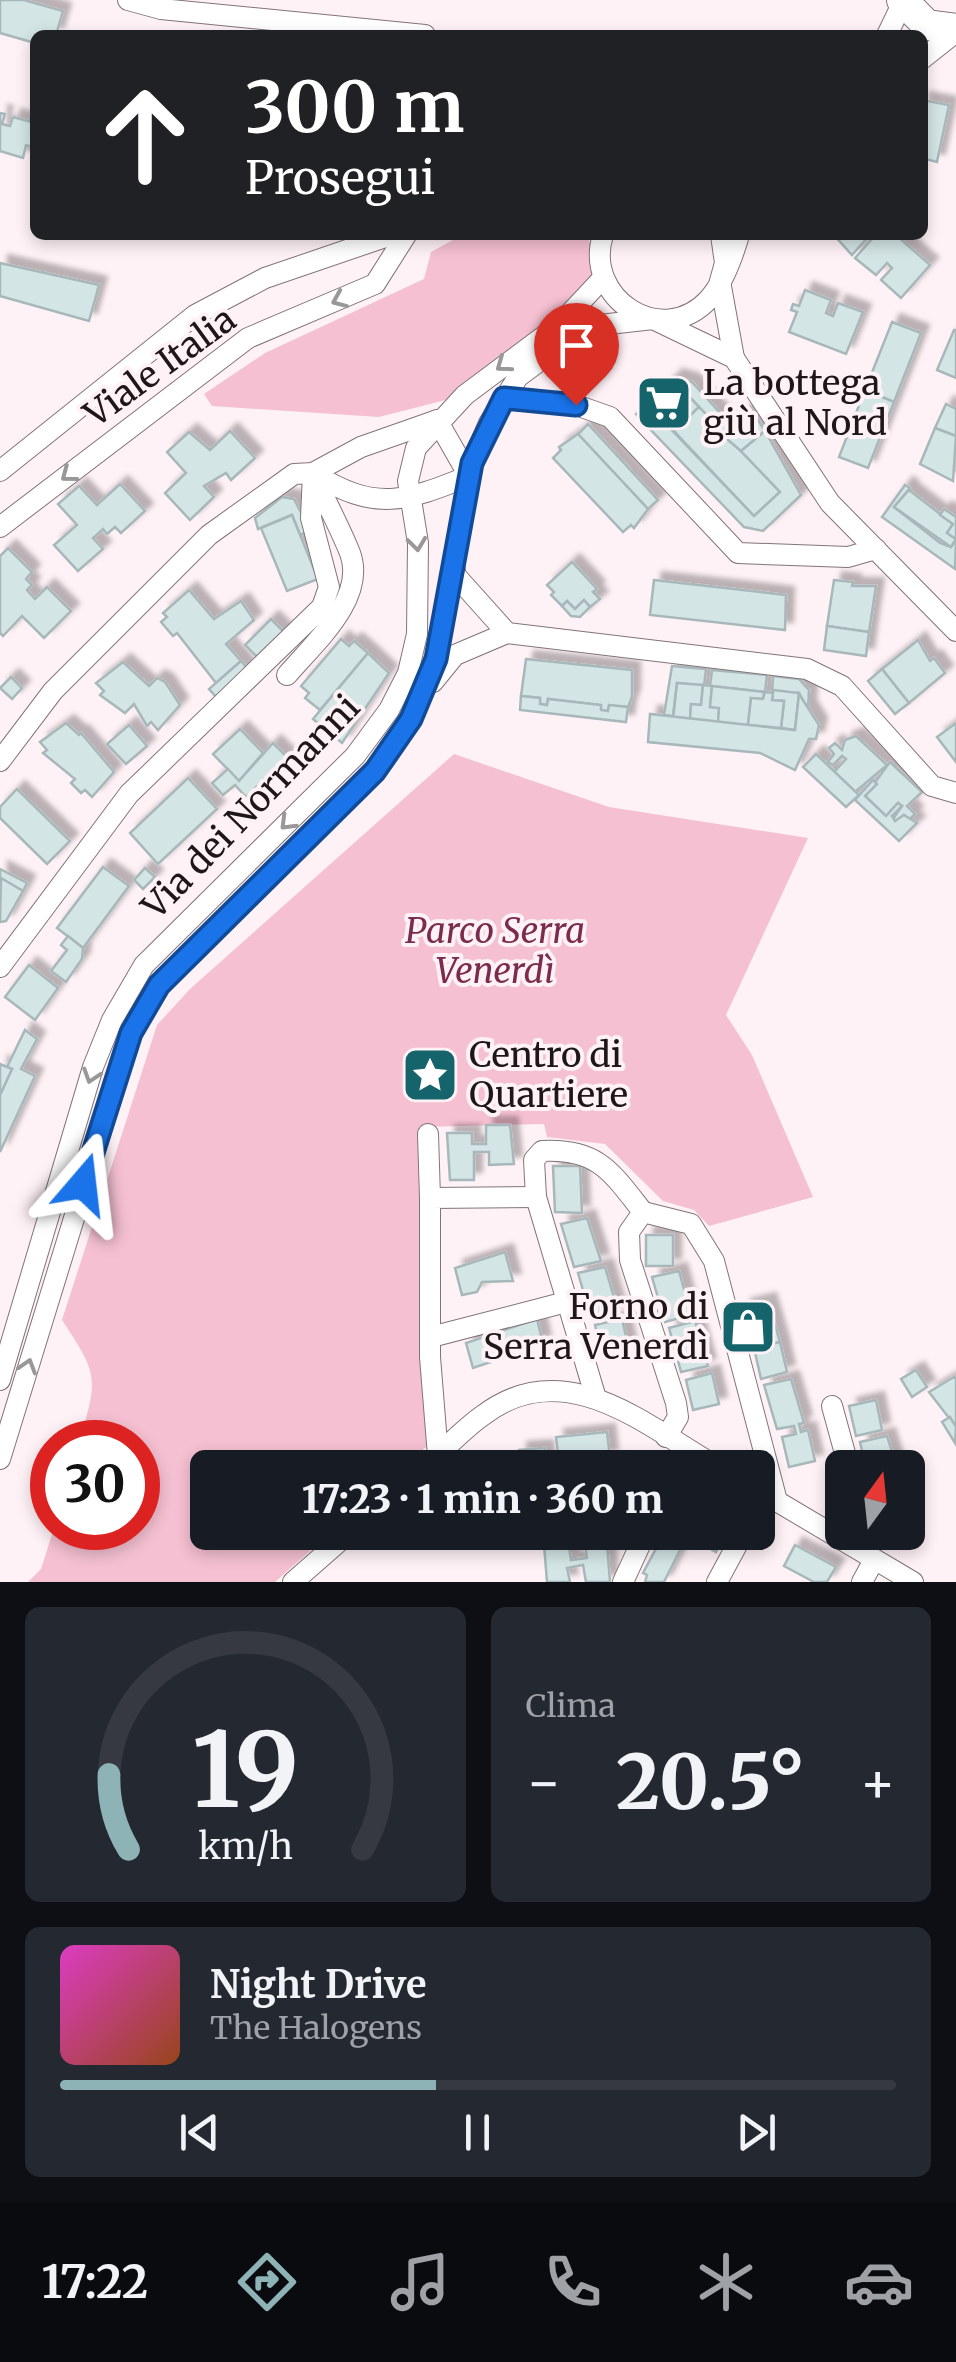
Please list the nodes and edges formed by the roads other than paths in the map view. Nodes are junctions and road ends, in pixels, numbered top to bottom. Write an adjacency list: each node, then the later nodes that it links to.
1 (128, 0): 3 (street)
2 (902, 1): 4 (street); 5 (main road)
3 (376, 30)
4 (889, 30)
5 (956, 30): 6 (street)
6 (928, 54)
7 (376, 240): 19 (street, Viale Italia)
8 (403, 240): 23 (street, Viale Italia, one-way to 23)
9 (589, 240): 13 (street)
10 (603, 240): 13 (street)
11 (722, 240): 14 (street)
12 (737, 240): 14 (street)
13 (600, 268): 15 (street); 18 (street, Via dei Normanni, one-way to 18)
14 (720, 281): 15 (street, Via dei Normanni); 16 (street)
15 (653, 319): 16 (street); 17 (street, Via dei Normanni)
16 (734, 358): 24 (street)
17 (504, 398): 21 (street, Via dei Normanni); 24 (street)
18 (437, 420): 20 (street); 21 (street); 22 (street, Via dei Normanni)
19 (0, 471)
20 (314, 473): 22 (street); 28 (street); 30 (street); 32 (street)
21 (469, 476): 22 (street); 25 (street, Via dei Normanni)
22 (410, 500): 39 (street, Via dei Normanni, one-way to 39)
23 (0, 526)
24 (876, 549): 26 (street)
25 (452, 554): 27 (street); 29 (street, Via dei Normanni)
26 (956, 631)
27 (506, 634): 29 (street); 31 (street)
28 (286, 675)
29 (426, 691): 48 (street, Via dei Normanni, one-way to 29)
30 (0, 761)
31 (956, 793)
32 (0, 967)
33 (428, 1134): 34 (street)
34 (430, 1198): 35 (street); 38 (street)
35 (536, 1198): 36 (street); 37 (street)
36 (643, 1212): 42 (street); 46 (street)
37 (570, 1301): 38 (street); 40 (street)
38 (430, 1337): 43 (street)
39 (0, 1380)
40 (595, 1395): 42 (street); 44 (street)
41 (832, 1406): 47 (street)
42 (666, 1437): 45 (street)
43 (431, 1450)
44 (446, 1450)
45 (676, 1450)
46 (754, 1450)
47 (844, 1450)
48 (0, 1460)
49 (775, 1503): 50 (street)
50 (825, 1528)
51 (331, 1550): 56 (street)
52 (638, 1550): 57 (street)
53 (734, 1550): 58 (street)
54 (865, 1550): 59 (street)
55 (869, 1550): 60 (street)
56 (300, 1580)
57 (623, 1582)
58 (717, 1582)
59 (862, 1582)
60 (913, 1582)

